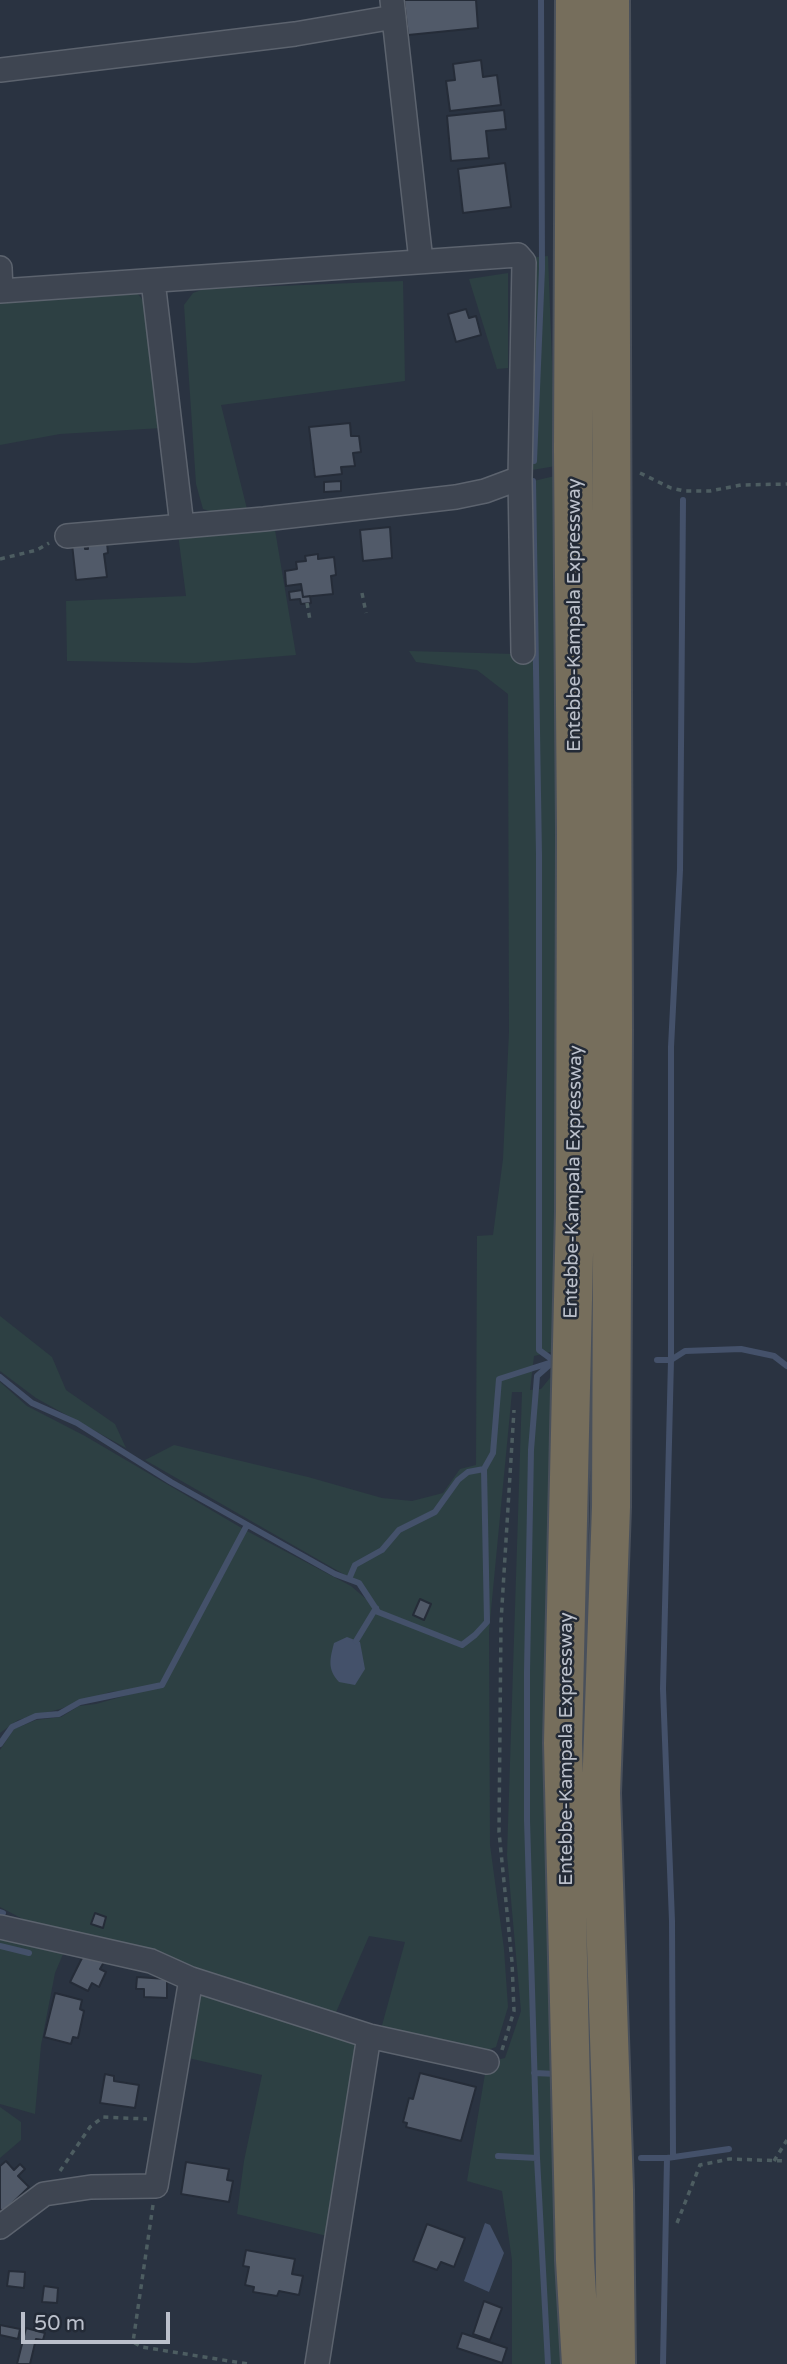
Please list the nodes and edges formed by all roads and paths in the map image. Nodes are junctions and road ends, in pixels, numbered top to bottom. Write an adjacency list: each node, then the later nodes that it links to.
1 (575, 0): 35 (highway, Entebbe-Kampala Expressway)
2 (610, 0): 36 (highway, Entebbe-Kampala Expressway)
3 (393, 8): 4 (street); 5 (street)
4 (0, 70)
5 (421, 261): 7 (street); 10 (street)
6 (0, 268): 8 (street)
7 (153, 281): 8 (street); 12 (street)
8 (0, 291)
9 (636, 472): 11 (path)
10 (520, 478): 12 (street); 19 (street)
11 (787, 484)
12 (182, 526): 13 (street)
13 (67, 536): 14 (path)
14 (0, 559)
15 (362, 593): 17 (path)
16 (307, 603): 18 (path)
17 (366, 613)
18 (310, 620)
19 (523, 652)
20 (514, 1410): 24 (path)
21 (0, 1927): 22 (street)
22 (191, 1979): 23 (street); 25 (street)
23 (369, 2036): 24 (street); 34 (street)
24 (487, 2062)
25 (167, 2120): 29 (street); 30 (path)
26 (787, 2140): 27 (path)
27 (774, 2161): 28 (path); 31 (path)
28 (787, 2161)
29 (156, 2186): 30 (street); 33 (path)
30 (44, 2194): 32 (street)
31 (677, 2223)
32 (0, 2227)
33 (248, 2364)
34 (317, 2364)
35 (581, 2364)
36 (616, 2364)

